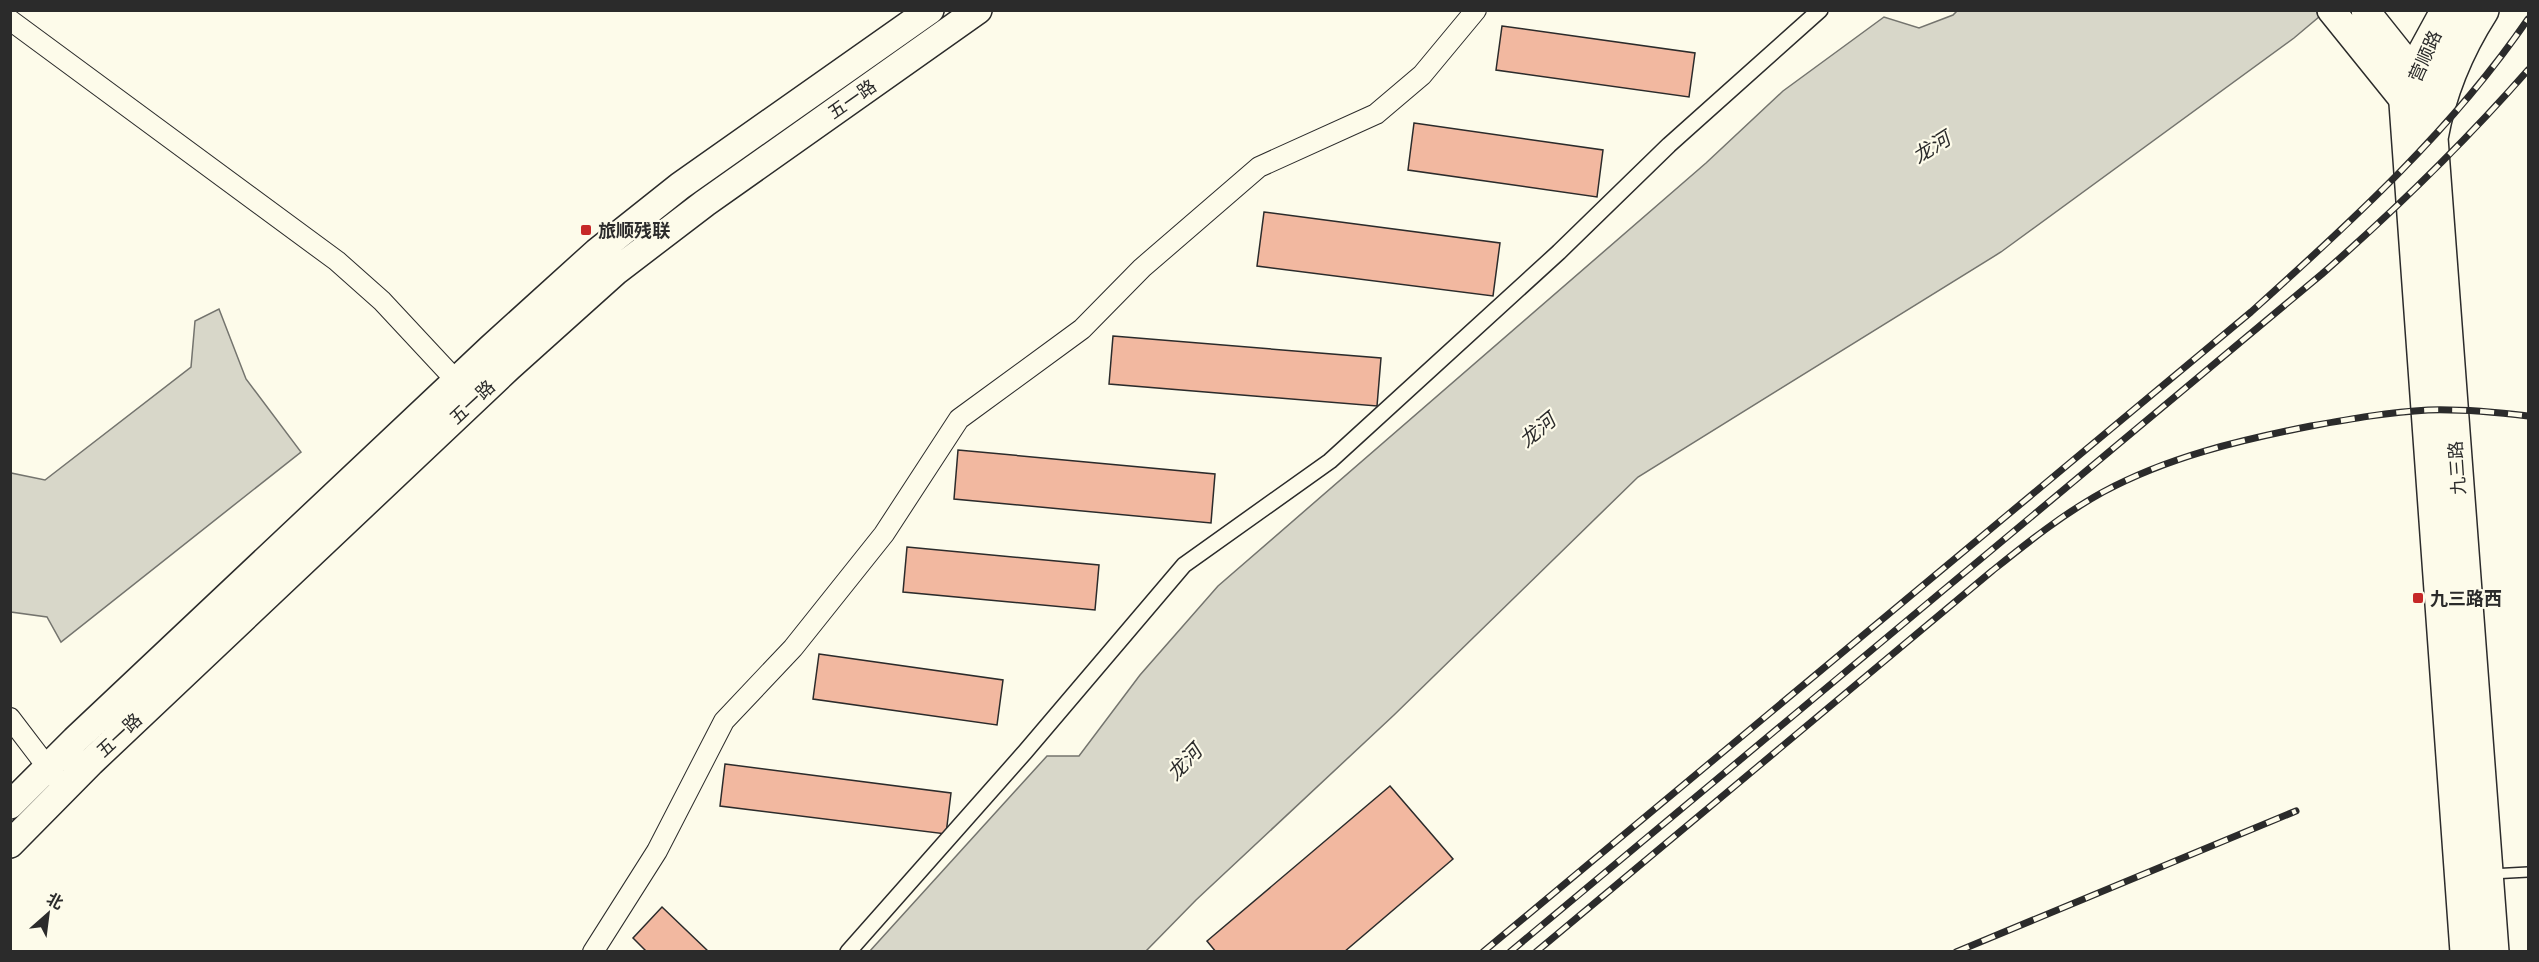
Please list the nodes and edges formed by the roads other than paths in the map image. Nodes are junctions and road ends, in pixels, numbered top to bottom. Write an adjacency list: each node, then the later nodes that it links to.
1 (930, 10): 12 (main road, 五一路)
2 (978, 10): 12 (main road, 五一路)
3 (1476, 10): 20 (street)
4 (1820, 10): 21 (street)
5 (2365, 10): 10 (main road)
6 (2448, 10): 10 (highway, 营顺路)
7 (2482, 10): 11 (highway, 营顺路)
8 (2333, 13): 10 (main road)
9 (10, 20): 12 (street)
10 (2411, 88): 11 (highway); 19 (highway, 九三路)
11 (2438, 101): 19 (highway, 九三路)
12 (465, 390): 14 (main road, 五一路); 15 (main road, 五一路)
13 (10, 718): 14 (street)
14 (48, 767): 15 (street); 16 (main road, 五一路)
15 (64, 789): 17 (main road, 五一路)
16 (10, 805)
17 (10, 844)
18 (2529, 872): 19 (lane)
19 (2474, 876): 22 (highway, 九三路); 23 (highway, 九三路)
20 (593, 951)
21 (848, 951)
22 (2467, 951)
23 (2492, 951)

